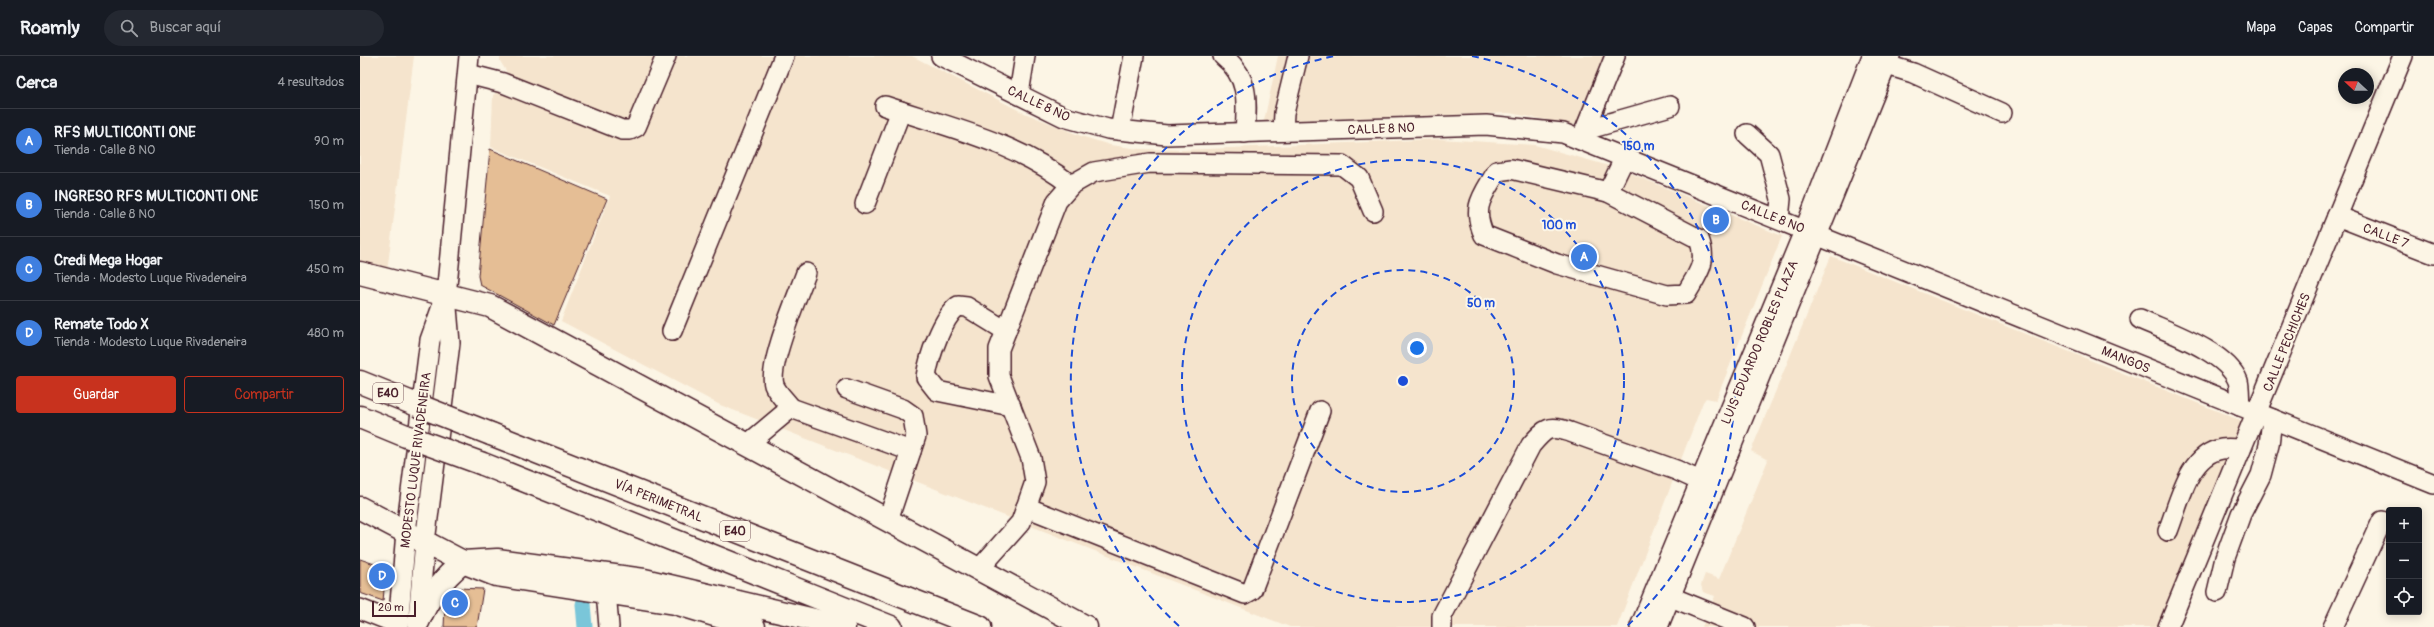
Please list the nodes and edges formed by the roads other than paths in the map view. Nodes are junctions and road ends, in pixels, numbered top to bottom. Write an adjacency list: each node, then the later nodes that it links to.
1 (666, 56): 11 (street)
2 (784, 56): 33 (street)
3 (941, 56): 12 (street, CALLE 8 NO)
4 (1025, 56): 12 (street)
5 (1134, 56): 15 (street)
6 (1223, 56): 17 (street)
7 (1298, 56): 16 (street)
8 (1615, 56): 19 (street)
9 (2403, 56): 25 (street, CALLE PECHICHES)
10 (1883, 59): 14 (street); 27 (street, LUIS EDUARDO ROBLES PLAZA)
11 (469, 65): 31 (street, MODESTO LUQUE RIVADENEIRA)
12 (1019, 94): 15 (street, CALLE 8 NO)
13 (1670, 106): 19 (street)
14 (2002, 113)
15 (1120, 130): 17 (street, CALLE 8 NO)
16 (1283, 131): 17 (street, CALLE 8 NO); 19 (street, CALLE 8 NO)
17 (1245, 133)
18 (1747, 134): 26 (street)
19 (1583, 135): 20 (street, CALLE 8 NO)
20 (1625, 157): 22 (street); 26 (street, CALLE 8 NO)
21 (1071, 185): 23 (street); 24 (street); 34 (street)
22 (1608, 192): 22 (street)
23 (865, 204)
24 (1373, 211)
25 (2337, 216): 28 (street, CALLE 7); 40 (street, CALLE PECHICHES)
26 (1779, 219): 27 (street, CALLE 8 NO)
27 (1812, 232): 40 (street, MANGOS); 46 (street, LUIS EDUARDO ROBLES PLAZA)
28 (2434, 254)
29 (360, 273): 31 (main road)
30 (806, 273): 38 (street)
31 (446, 296): 42 (main road); 52 (street, MODESTO LUQUE RIVADENEIRA)
32 (2140, 319): 40 (street)
33 (672, 331)
34 (1006, 331): 37 (street); 37 (street)
35 (360, 382): 66 (main road, VÍA PERIMETRAL / E40, bridge)
36 (847, 389): 44 (street)
37 (1011, 406): 47 (street)
38 (791, 408): 42 (street); 44 (street)
39 (1320, 411): 47 (street)
40 (2256, 412): 43 (street, CALLE PECHICHES); 45 (street, MANGOS); 56 (street)
41 (360, 418): 57 (main road, E40, bridge)
42 (748, 444): 49 (main road)
43 (2241, 449): 51 (street); 61 (street, CALLE PECHICHES)
44 (911, 450): 49 (street)
45 (2434, 484)
46 (1708, 485): 58 (street, LUIS EDUARDO ROBLES PLAZA); 68 (street); 69 (street, LUIS EDUARDO ROBLES PLAZA)
47 (1026, 507): 54 (street)
48 (360, 508): 52 (main road)
49 (888, 520): 54 (main road)
50 (2382, 521): 72 (street)
51 (2168, 531)
52 (415, 537): 53 (main road); 60 (street, MODESTO LUQUE RIVADENEIRA)
53 (463, 562): 55 (main road); 60 (main road); 64 (main road)
54 (980, 568): 67 (main road)
55 (606, 591): 62 (street); 63 (main road)
56 (2217, 592)
57 (802, 593): 64 (main road); 65 (main road, E40)
58 (1671, 597): 70 (street, LUIS EDUARDO ROBLES PLAZA); 71 (street)
59 (360, 609): 60 (street)
60 (408, 625)
61 (2174, 625)
62 (609, 627)
63 (754, 627)
64 (842, 627)
65 (891, 627)
66 (980, 627)
67 (1086, 627)
68 (1442, 627)
69 (1640, 627)
70 (1658, 627)
71 (1745, 627)
72 (2333, 627)

